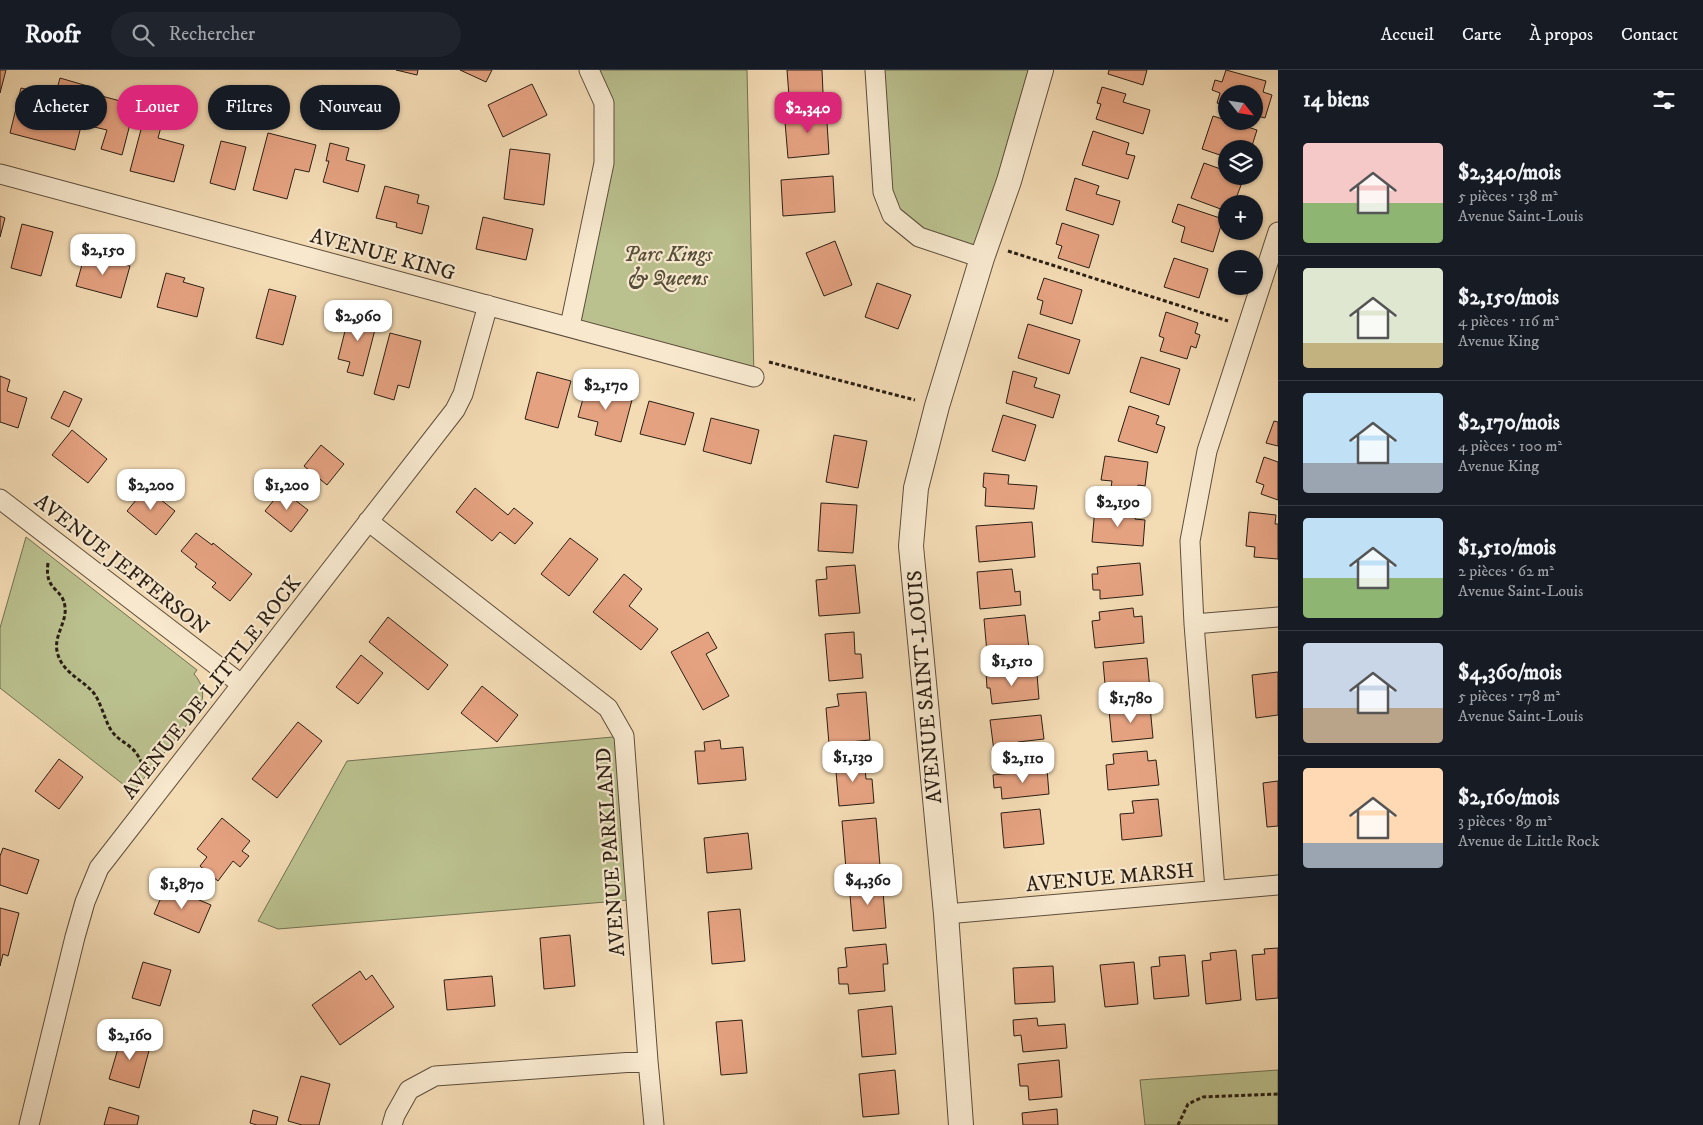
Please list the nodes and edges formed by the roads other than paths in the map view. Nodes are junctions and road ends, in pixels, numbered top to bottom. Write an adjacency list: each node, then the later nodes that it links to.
1 (589, 70): 8 (street)
2 (875, 70): 6 (street)
3 (1041, 70): 6 (street, AVENUE SAINT-LOUIS)
4 (0, 174): 7 (street, AVENUE KING)
5 (1278, 232): 13 (street)
6 (982, 258): 17 (street, AVENUE SAINT-LOUIS)
7 (488, 306): 8 (street, AVENUE KING); 11 (street, AVENUE DE LITTLE ROCK)
8 (570, 326): 9 (street, AVENUE KING)
9 (754, 378)
10 (0, 499): 14 (street, AVENUE JEFFERSON)
11 (368, 521): 14 (street, AVENUE DE LITTLE ROCK); 18 (street, AVENUE PARKLAND)
12 (1278, 616): 13 (street)
13 (1194, 624): 16 (street)
14 (241, 684): 19 (street, AVENUE DE LITTLE ROCK)
15 (1278, 885): 16 (street, AVENUE MARSH)
16 (1215, 890): 17 (street, AVENUE MARSH)
17 (946, 914): 22 (street, AVENUE SAINT-LOUIS)
18 (648, 1062): 20 (street); 21 (street, AVENUE PARKLAND)
19 (29, 1125)
20 (392, 1125)
21 (654, 1125)
22 (961, 1125)

